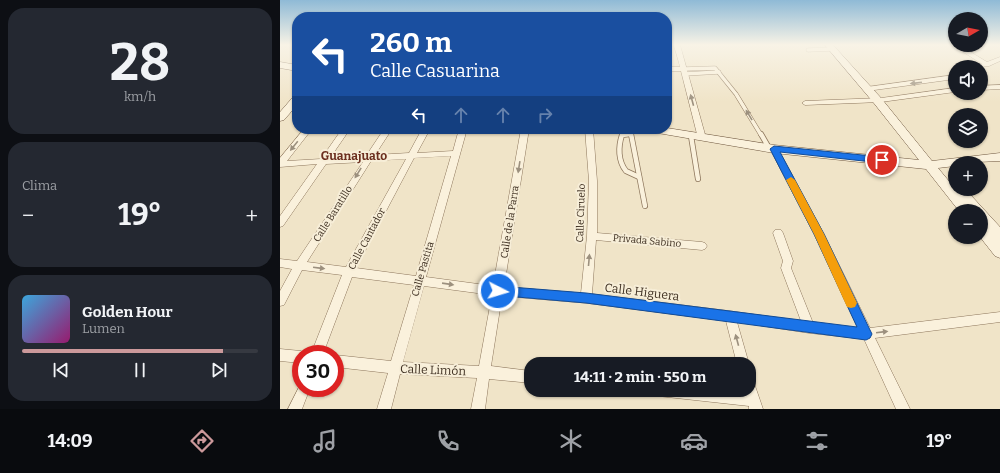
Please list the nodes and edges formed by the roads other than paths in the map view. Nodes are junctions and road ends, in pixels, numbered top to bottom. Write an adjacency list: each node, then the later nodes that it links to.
1 (683, 64): 6 (street)
2 (847, 64): 10 (main road)
3 (280, 65): 4 (main road)
4 (292, 67)
5 (672, 70): 6 (street)
6 (685, 72): 28 (street, one-way to 6); 29 (lane, one-way to 6)
7 (948, 78): 10 (street, one-way to 10)
8 (1000, 87): 9 (street)
9 (988, 88)
10 (869, 89): 13 (main road)
11 (948, 91): 13 (street)
12 (292, 96): 16 (main road)
13 (879, 100): 14 (street); 36 (main road)
14 (805, 103)
15 (292, 105): 17 (main road)
16 (280, 109)
17 (280, 118)
18 (672, 133): 28 (main road)
19 (304, 134): 35 (street, one-way to 35)
20 (343, 134): 34 (street)
21 (385, 134): 33 (street, Calle Baratillo)
22 (423, 134): 31 (street, Calle Cantador)
23 (462, 134): 30 (street, Calle Pastita)
24 (524, 134): 56 (street, Calle de la Parra, one-way to 56)
25 (589, 134): 47 (street, Calle Ciruelo)
26 (624, 134): 37 (lane)
27 (632, 134): 37 (lane)
28 (696, 137): 29 (main road); 38 (lane)
29 (772, 148): 36 (main road); 62 (street)
30 (456, 154): 31 (street); 55 (street, Calle Pastita)
31 (412, 156): 33 (street); 54 (street, Calle Cantador)
32 (1000, 157): 36 (main road)
33 (368, 158): 34 (street); 53 (street, Calle Baratillo, one-way to 53)
34 (323, 162): 35 (street); 44 (street)
35 (280, 164)
36 (932, 165): 39 (main road); 41 (main road)
37 (639, 177): 43 (lane)
38 (698, 179)
39 (948, 179)
40 (964, 196): 42 (main road)
41 (961, 204)
42 (972, 204)
43 (645, 206)
44 (280, 223)
45 (988, 223): 48 (main road)
46 (778, 233): 61 (street)
47 (592, 236): 50 (street, Privada Sabino); 57 (street, Calle Ciruelo, one-way to 47)
48 (1000, 236)
49 (988, 237): 51 (main road)
50 (702, 246)
51 (1000, 252)
52 (280, 263): 53 (street, Calle Higuera)
53 (300, 265): 54 (street, Calle Higuera, one-way to 54); 58 (street, Calle Baratillo)
54 (349, 272): 55 (street, Calle Higuera); 63 (street, Calle Cantador)
55 (420, 280): 56 (street, Calle Higuera, one-way to 56); 68 (street, Calle Pastita)
56 (498, 291): 57 (street, Calle Higuera); 69 (street, Calle de la Parra)
57 (586, 298): 59 (street, Calle Higuera)
58 (281, 299)
59 (730, 316): 61 (street, Calle Higuera); 66 (street, one-way to 59)
60 (1000, 317): 62 (street, Calle Higuera, one-way to 60)
61 (810, 328): 62 (street, Calle Higuera)
62 (866, 334): 77 (street)
63 (321, 345)
64 (280, 355): 65 (street)
65 (292, 356)
66 (742, 357)
67 (344, 362): 68 (street, Calle Limón)
68 (396, 368): 69 (street, Calle Limón); 75 (street, Calle Pastita)
69 (485, 372): 70 (street, Calle Limón); 76 (street, Calle de la Parra)
70 (524, 376)
71 (300, 397): 74 (street)
72 (703, 397): 73 (street)
73 (754, 405)
74 (295, 409)
75 (384, 409)
76 (478, 409)
77 (903, 409)

